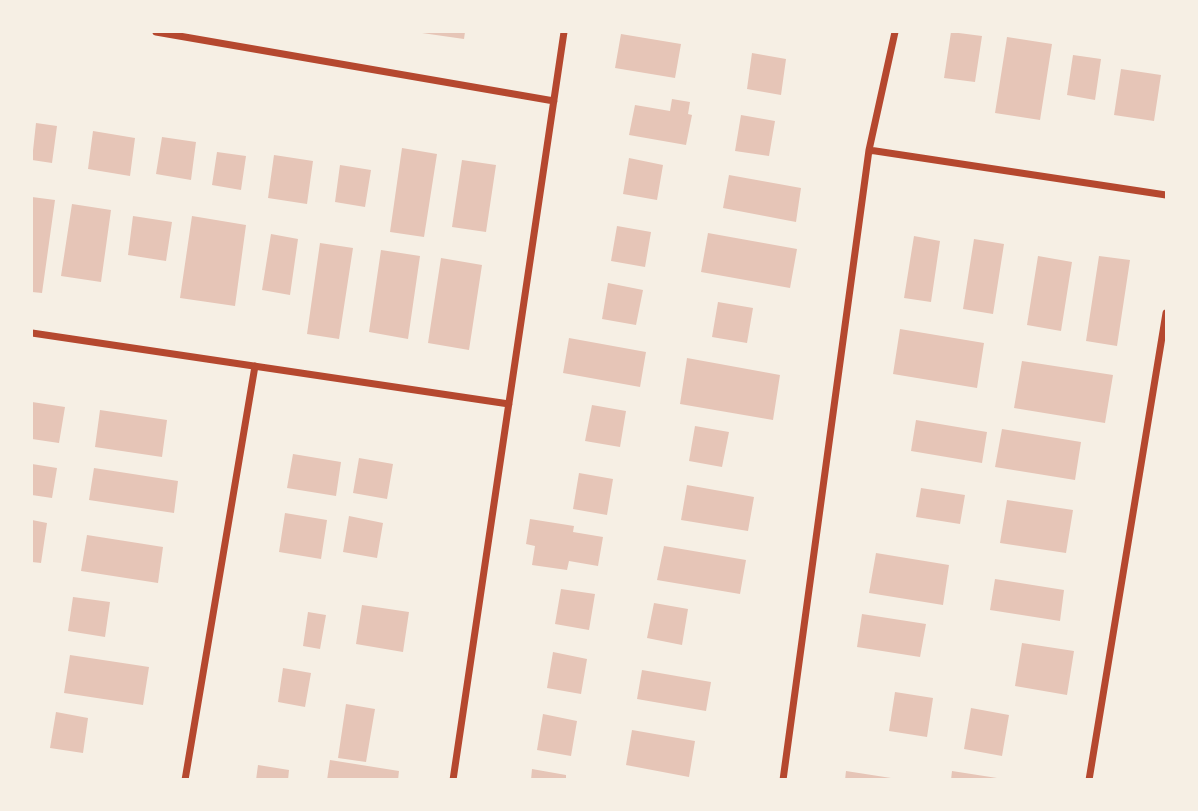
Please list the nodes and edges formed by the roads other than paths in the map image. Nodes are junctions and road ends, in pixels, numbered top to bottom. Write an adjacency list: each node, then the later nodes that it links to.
1 (156, 32): 4 (street)
2 (564, 32): 4 (street)
3 (895, 32): 5 (street)
4 (554, 101): 10 (street)
5 (869, 150): 6 (street); 13 (street)
6 (1167, 195)
7 (1167, 313): 14 (street)
8 (32, 333): 9 (street)
9 (255, 366): 10 (street); 11 (street)
10 (509, 404): 12 (street)
11 (185, 779)
12 (453, 779)
13 (783, 779)
14 (1089, 779)

